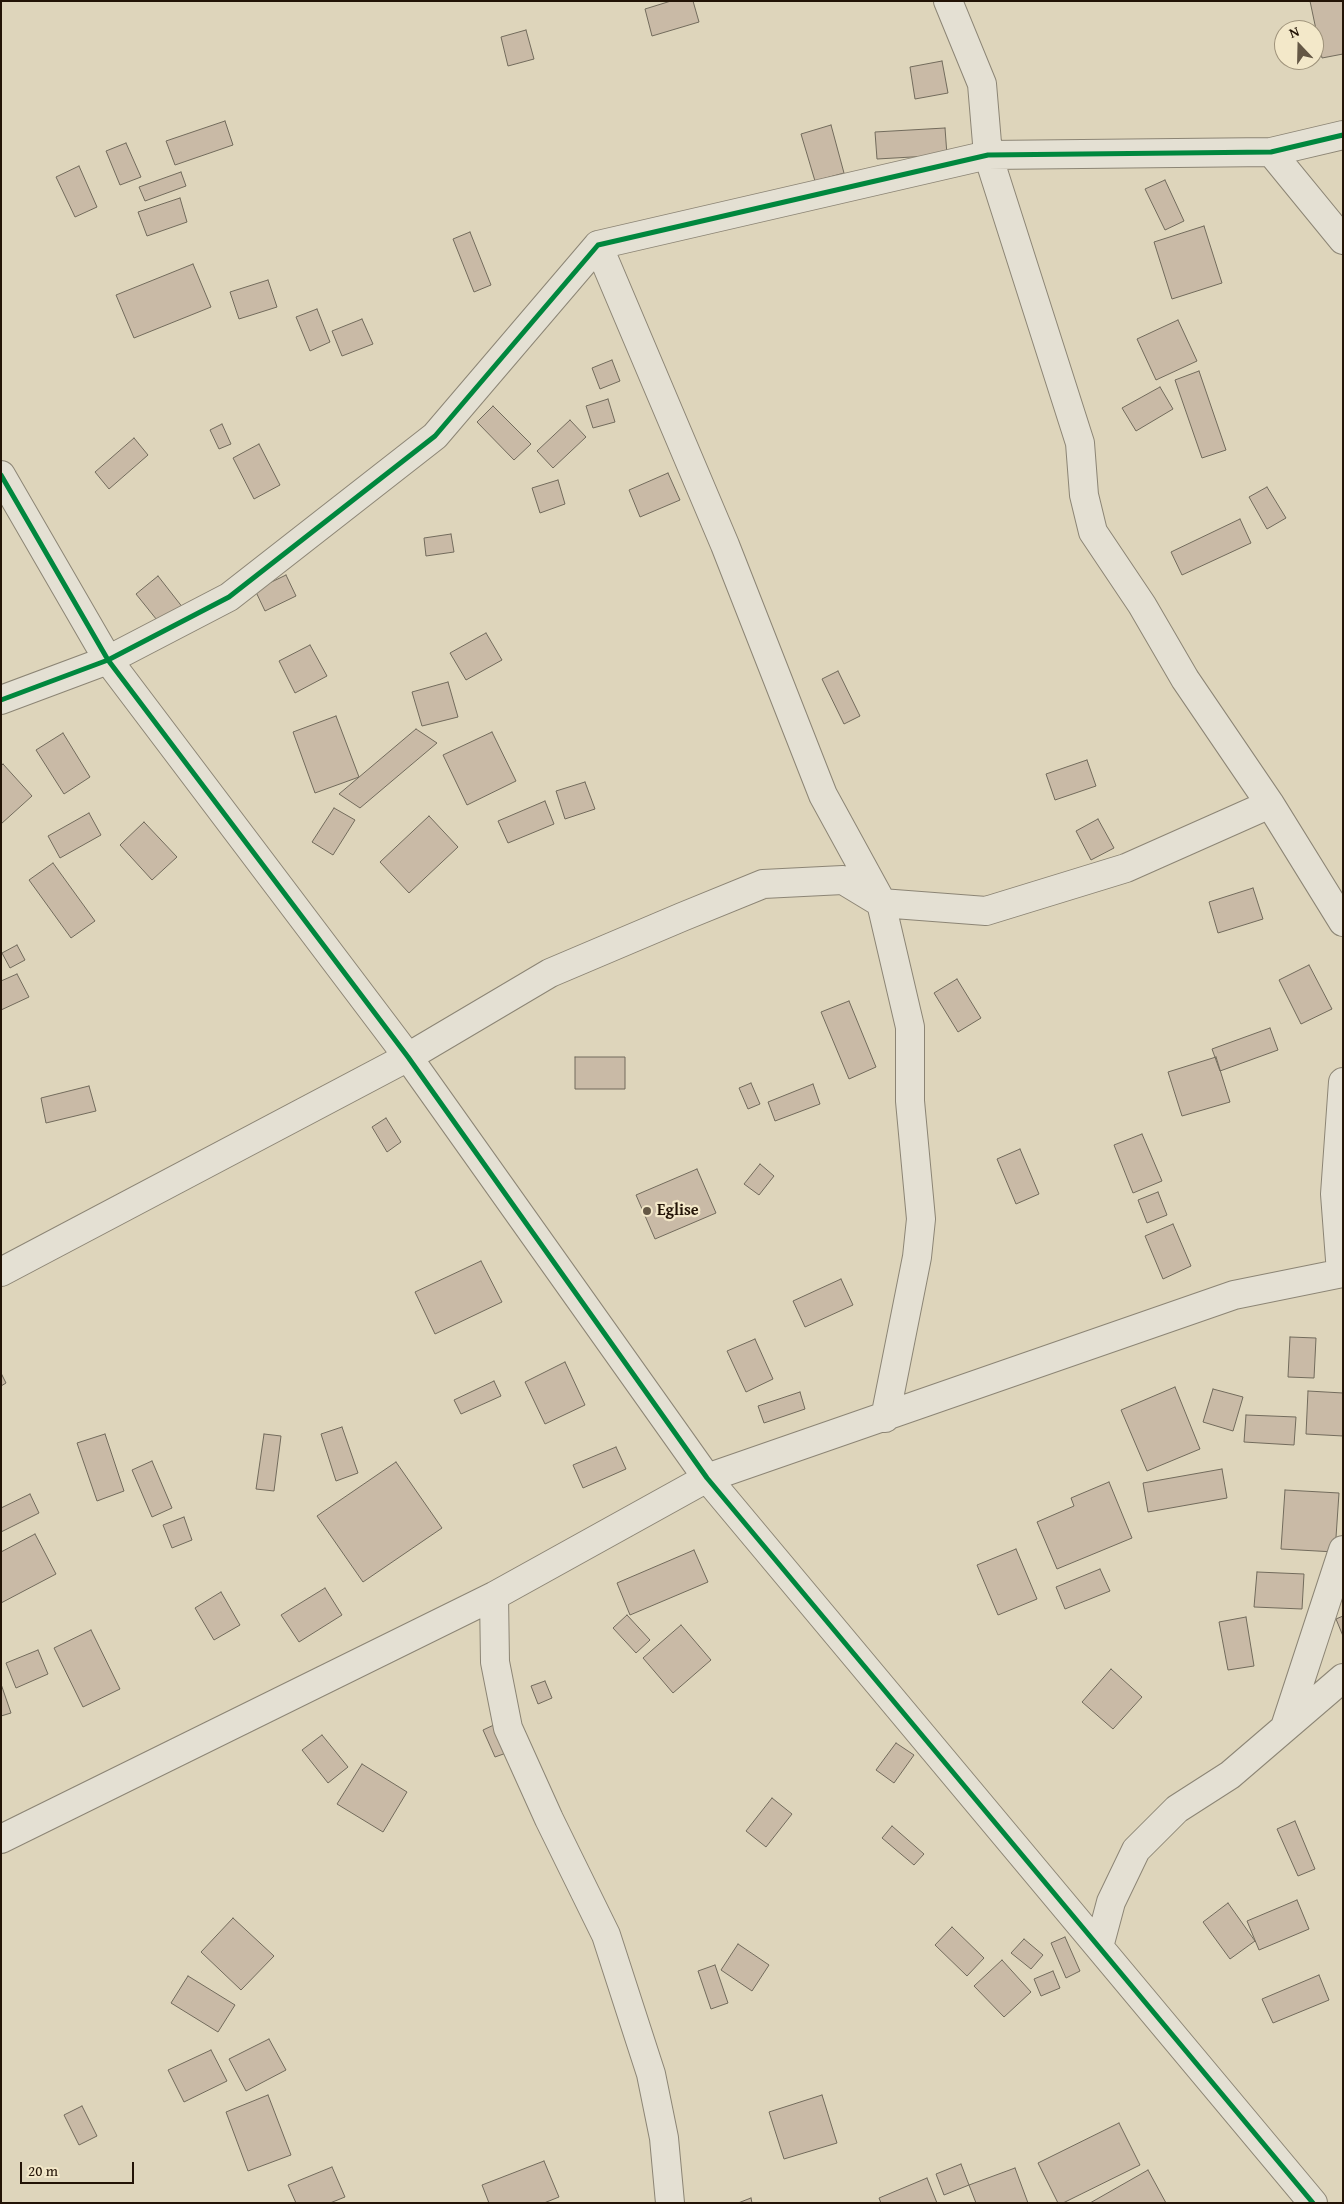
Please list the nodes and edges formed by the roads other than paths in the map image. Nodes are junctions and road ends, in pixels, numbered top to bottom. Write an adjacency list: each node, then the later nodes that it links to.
1 (948, 1): 4 (street)
2 (1343, 134): 3 (street)
3 (1271, 152): 4 (street); 5 (street)
4 (988, 155): 6 (street); 10 (street)
5 (1343, 240)
6 (598, 245): 8 (street); 11 (street)
7 (1, 475): 8 (street)
8 (108, 660): 9 (street); 13 (street)
9 (1, 700)
10 (1270, 804): 11 (street); 12 (street)
11 (881, 902): 13 (street); 18 (street)
12 (1343, 922)
13 (408, 1057): 16 (street); 19 (street)
14 (1343, 1082): 15 (street)
15 (1339, 1194): 17 (street)
16 (1, 1272)
17 (1342, 1273): 18 (street)
18 (885, 1418): 19 (street)
19 (708, 1478): 21 (street); 25 (street)
20 (1343, 1550): 23 (street)
21 (494, 1596): 24 (street); 26 (street)
22 (1343, 1678): 23 (street)
23 (1284, 1727): 25 (street)
24 (1, 1839)
25 (1099, 1947): 27 (street)
26 (670, 2203)
27 (1313, 2203)

